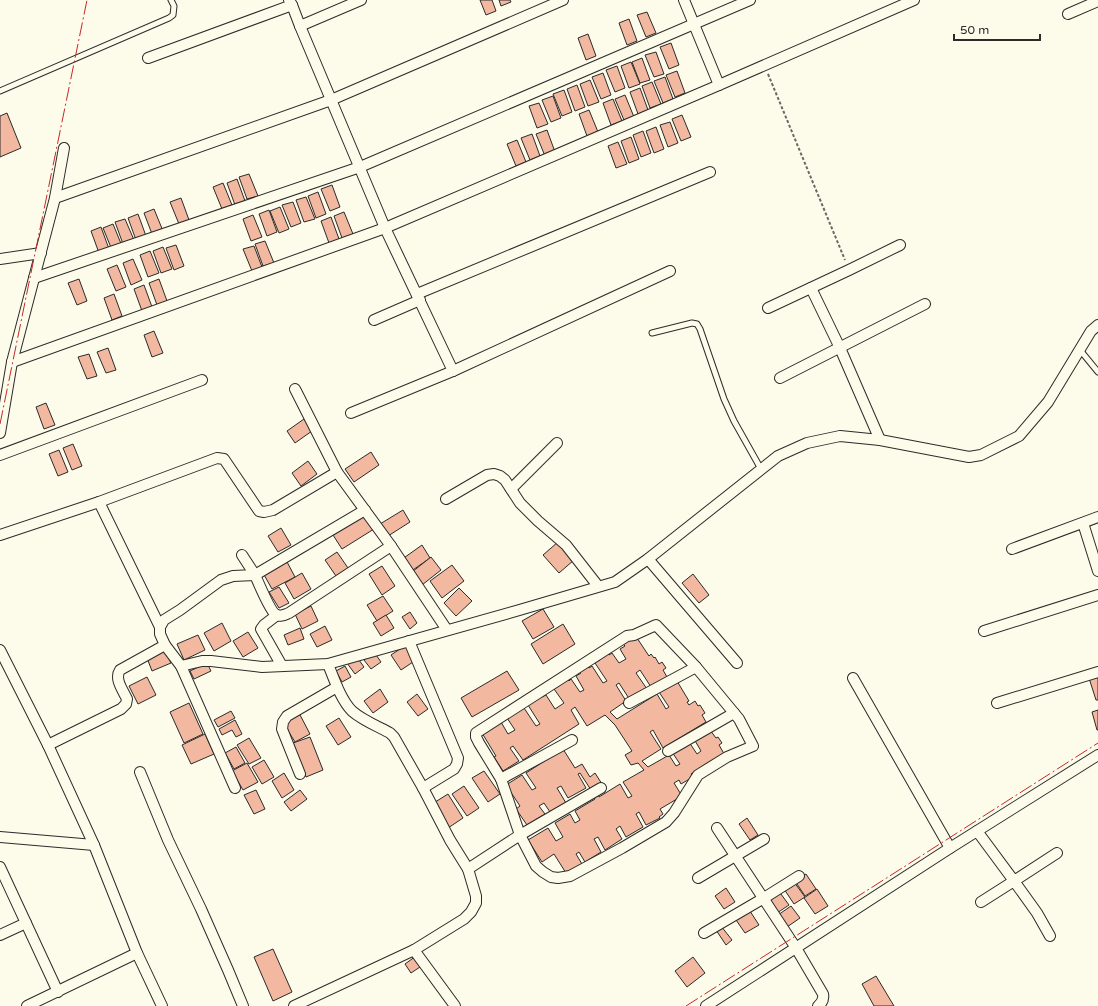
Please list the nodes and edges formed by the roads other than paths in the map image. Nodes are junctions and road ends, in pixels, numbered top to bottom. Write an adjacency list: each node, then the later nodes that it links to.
1 (171, 0): 14 (lane)
2 (361, 0): 11 (street)
3 (563, 0): 15 (street)
4 (684, 0): 10 (street)
5 (750, 0): 10 (street)
6 (914, 0): 13 (street)
7 (1098, 1): 9 (street)
8 (291, 3): 11 (street); 12 (street)
9 (1068, 14)
10 (695, 24): 13 (street); 17 (street)
11 (300, 26): 15 (street)
12 (148, 58)
13 (719, 85): 20 (street)
14 (0, 91)
15 (331, 100): 17 (street); 19 (street)
16 (64, 148): 19 (street)
17 (360, 167): 20 (street); 25 (street)
18 (710, 172): 27 (street)
19 (55, 198): 22 (street)
20 (385, 228): 27 (street); 35 (street)
21 (900, 245): 26 (street)
22 (41, 253): 23 (street); 25 (street)
23 (0, 259)
24 (670, 271): 36 (street)
25 (34, 278): 35 (street)
26 (811, 288): 29 (street); 33 (street)
27 (418, 297): 30 (street); 36 (street)
28 (926, 304): 33 (street)
29 (768, 308)
30 (374, 320)
31 (1098, 325): 34 (street)
32 (652, 333): 47 (lane)
33 (840, 348): 38 (street); 44 (street)
34 (1080, 350): 37 (lane); 44 (street)
35 (12, 362): 41 (street)
36 (453, 371): 42 (street)
37 (1098, 372)
38 (780, 378)
39 (202, 380): 46 (street)
40 (295, 389): 48 (street)
41 (3, 400): 43 (street)
42 (350, 413)
43 (0, 433)
44 (880, 440): 47 (street)
45 (557, 442): 49 (street)
46 (0, 455)
47 (761, 469): 59 (street)
48 (337, 472): 51 (street); 52 (street)
49 (511, 489): 50 (street); 62 (street)
50 (446, 498)
51 (99, 502): 55 (street); 65 (street)
52 (365, 510): 56 (street); 61 (street)
53 (1098, 517): 54 (street)
54 (1083, 523): 57 (street); 60 (street)
55 (0, 535)
56 (391, 546): 64 (street); 66 (street)
57 (1012, 549)
58 (242, 555): 61 (street)
59 (648, 559): 62 (street); 71 (street)
60 (1098, 571)
61 (255, 575): 64 (street); 65 (street)
62 (598, 586): 66 (street)
63 (1098, 595): 67 (street)
64 (277, 615): 74 (street)
65 (160, 626): 69 (street)
66 (447, 630): 68 (street)
67 (984, 631)
68 (408, 641): 72 (street); 90 (street)
69 (165, 645): 73 (street); 83 (street)
70 (0, 650): 83 (street)
71 (737, 663)
72 (328, 664): 74 (street); 78 (street)
73 (181, 666): 74 (street); 89 (street)
74 (282, 666)
75 (696, 667): 79 (street); 81 (street); 88 (street)
76 (1098, 672): 80 (street)
77 (853, 678): 98 (street)
78 (337, 687): 87 (street); 90 (street)
79 (629, 703)
80 (997, 704)
81 (734, 713): 84 (street); 94 (street)
82 (572, 740): 88 (street)
83 (48, 744): 97 (street)
84 (668, 751)
85 (1098, 755): 93 (street)
86 (140, 772): 118 (street)
87 (300, 774)
88 (501, 779): 94 (street)
89 (235, 788)
90 (423, 788): 102 (street)
91 (601, 788): 94 (street)
92 (717, 828): 100 (street)
93 (977, 831): 98 (street); 105 (street)
94 (520, 835): 102 (street)
95 (0, 837): 97 (street)
96 (764, 840): 100 (street)
97 (94, 845): 114 (street)
98 (950, 848): 112 (street)
99 (1057, 853): 105 (street)
100 (736, 856): 104 (street); 106 (street)
101 (0, 867): 108 (street)
102 (468, 869): 113 (street)
103 (800, 876): 106 (street)
104 (698, 878)
105 (1014, 881): 107 (street); 111 (street)
106 (764, 898): 109 (street); 112 (street)
107 (981, 902)
108 (26, 923): 110 (street); 115 (street)
109 (704, 933)
110 (0, 935)
111 (1050, 936)
112 (796, 948): 121 (street); 122 (street)
113 (414, 950): 119 (street); 120 (street)
114 (137, 953): 115 (street); 117 (street)
115 (58, 992): 116 (street)
116 (27, 1006)
117 (162, 1006)
118 (243, 1006)
119 (294, 1006)
120 (455, 1006)
121 (706, 1006)
122 (818, 1006)

